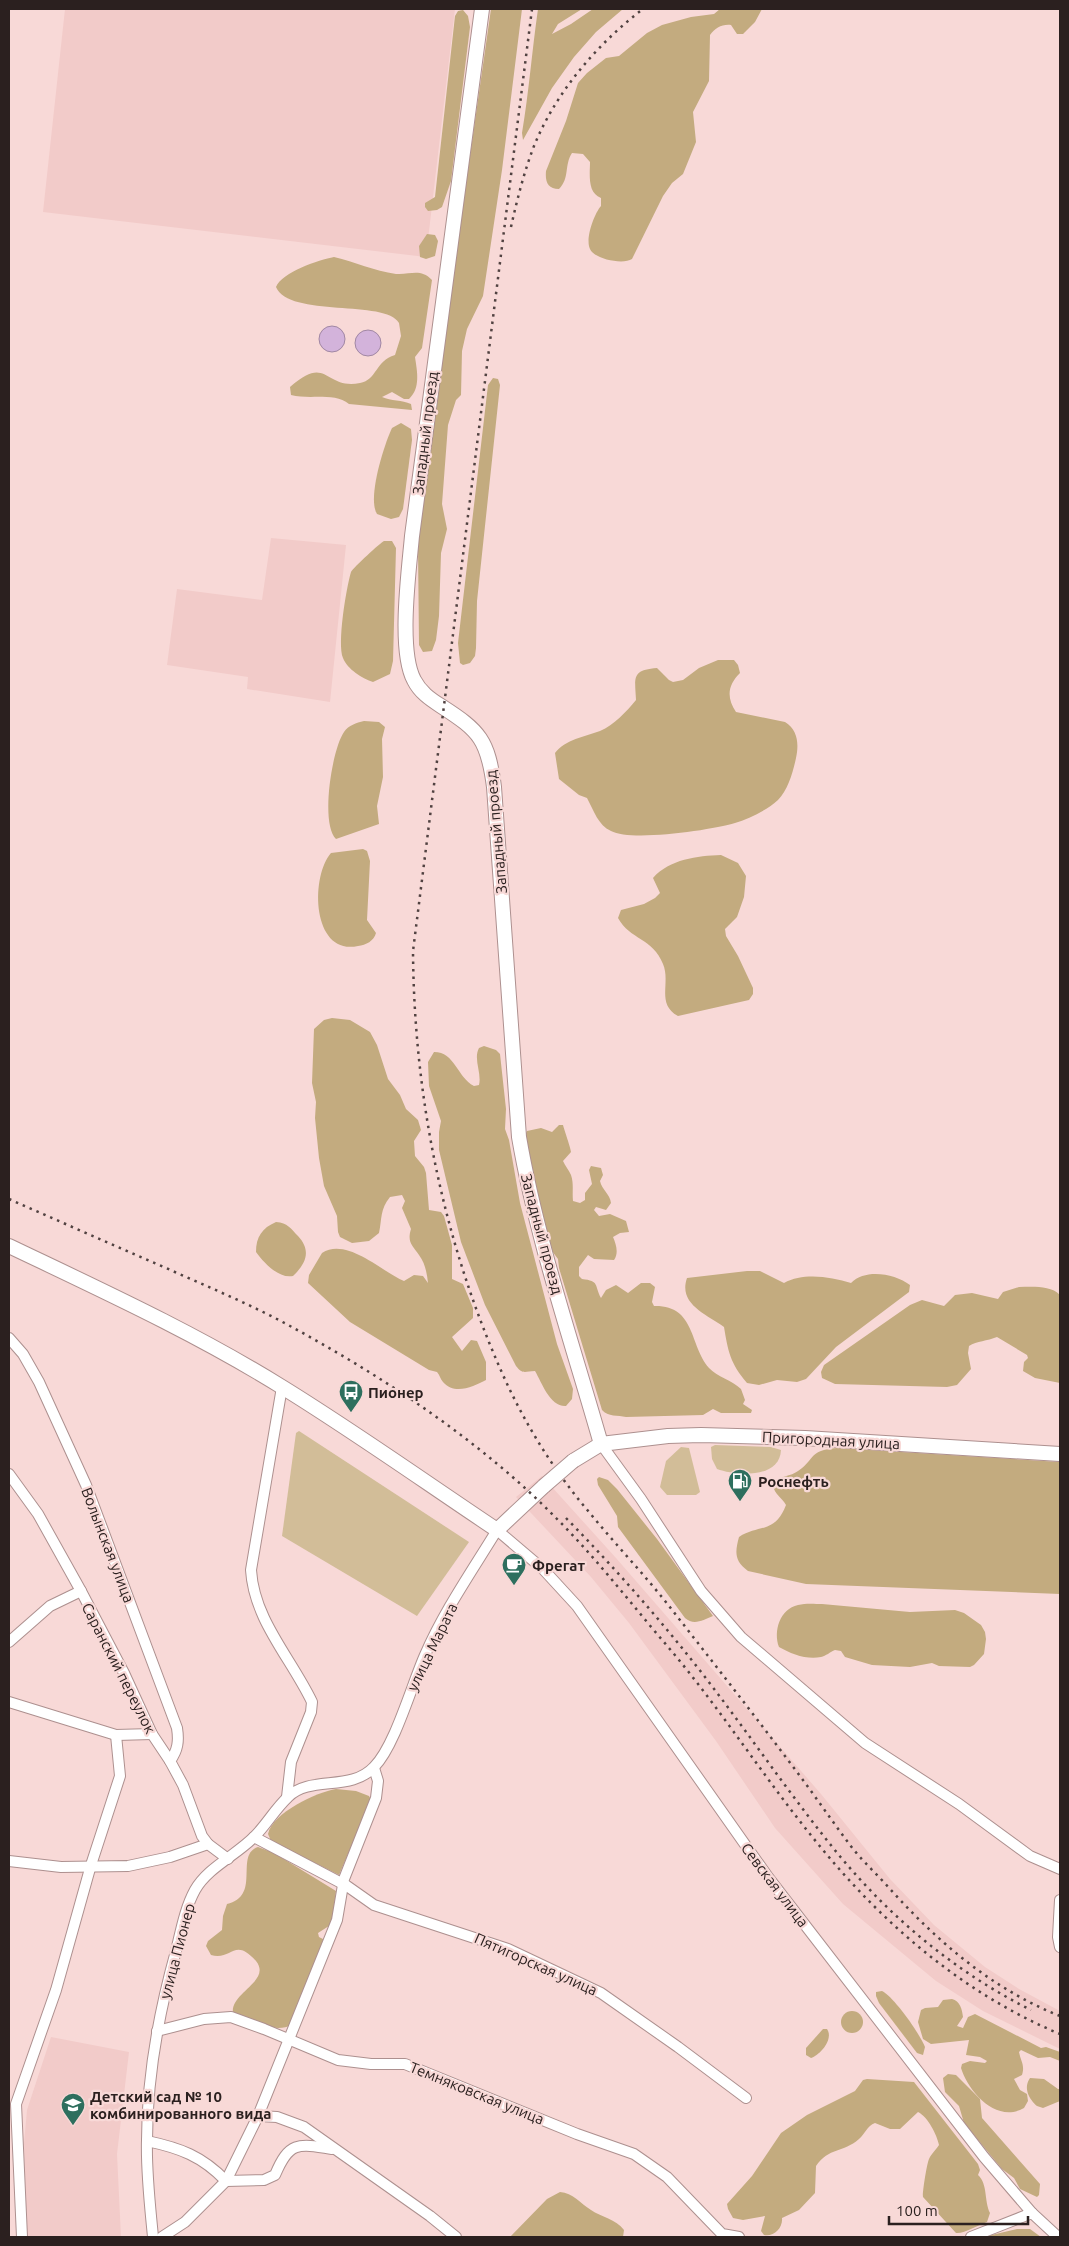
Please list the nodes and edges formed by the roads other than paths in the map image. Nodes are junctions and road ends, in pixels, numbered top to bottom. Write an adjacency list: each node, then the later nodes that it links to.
1 (482, 9): 5 (main road, Западный проезд)
2 (9, 1246): 4 (main road)
3 (9, 1338): 14 (street, Волынская улица)
4 (282, 1387): 8 (main road); 16 (street)
5 (602, 1444): 6 (main road, Пригородная улица); 8 (main road, bridge); 22 (street)
6 (1060, 1454)
7 (9, 1474): 9 (street, Саранский переулок)
8 (497, 1530): 15 (street, улица Марата); 34 (street, Севская улица)
9 (80, 1591): 10 (street); 12 (street, Саранский переулок)
10 (9, 1642)
11 (9, 1702): 13 (street)
12 (152, 1734): 13 (street); 14 (street, Саранский переулок)
13 (116, 1735): 21 (street)
14 (170, 1761): 18 (street, Саранский переулок)
15 (374, 1768): 16 (street, улица Пионер); 23 (street)
16 (287, 1798): 17 (street, улица Пионер)
17 (254, 1837): 19 (street, улица Пионер); 23 (street, Пятигорская улица)
18 (208, 1844): 19 (street, Саранский переулок); 21 (street)
19 (228, 1859): 26 (street, улица Пионер)
20 (9, 1861): 21 (street)
21 (92, 1866): 29 (street)
22 (1060, 1869)
23 (342, 1883): 27 (street); 28 (street, Пятигорская улица)
24 (1060, 1900): 25 (street)
25 (1060, 1947)
26 (157, 2031): 27 (street, Темняковская улица); 31 (street, улица Пионер)
27 (288, 2039): 30 (street); 40 (street, Темняковская улица)
28 (746, 2098)
29 (12, 2103): 36 (street)
30 (258, 2116): 32 (street); 33 (street)
31 (146, 2141): 33 (street); 37 (street, улица Пионер)
32 (335, 2150): 33 (street); 39 (street)
33 (226, 2181): 38 (street)
34 (1032, 2213): 35 (street, Севская улица); 41 (street)
35 (1057, 2233)
36 (22, 2237)
37 (154, 2237)
38 (162, 2237)
39 (456, 2237)
40 (739, 2237)
41 (971, 2237)

